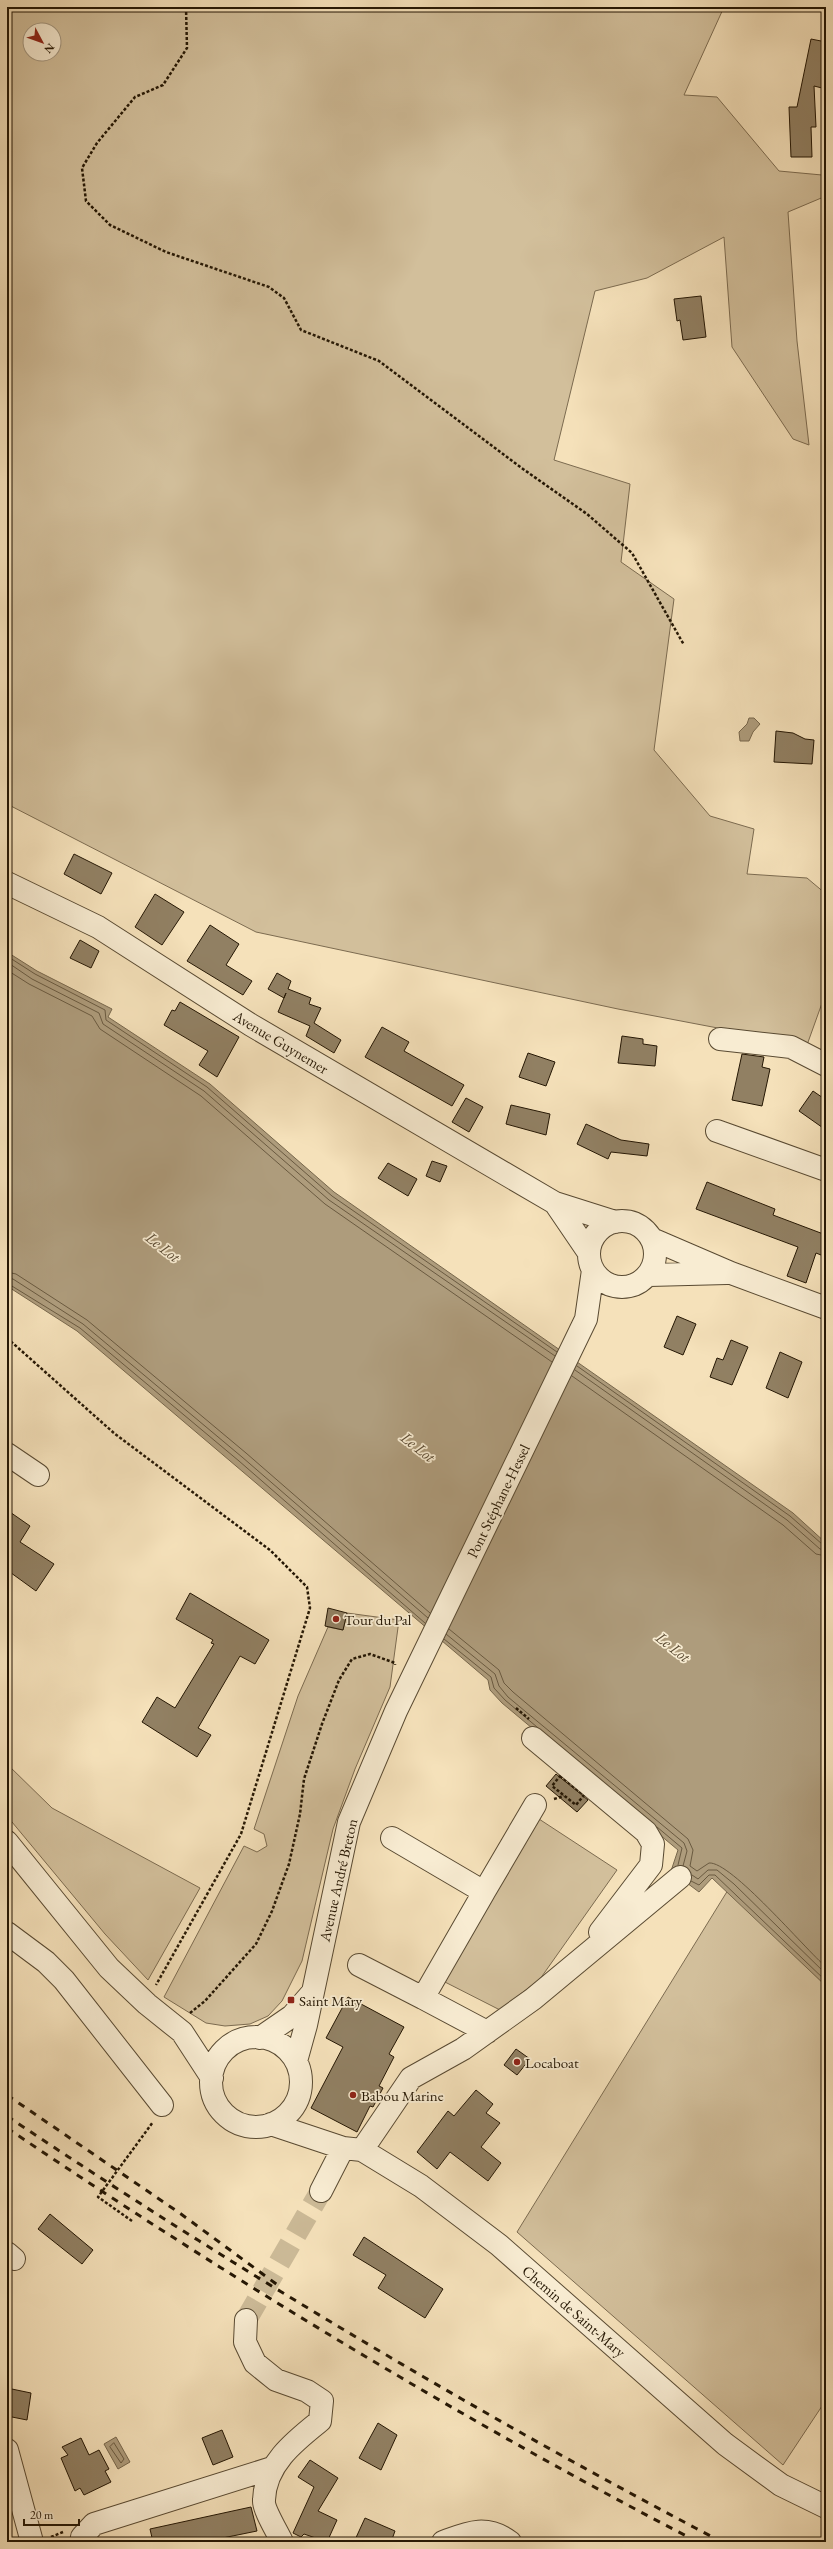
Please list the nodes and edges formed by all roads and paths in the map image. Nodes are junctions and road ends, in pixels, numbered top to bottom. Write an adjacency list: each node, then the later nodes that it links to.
1 (186, 7): 2 (path)
2 (684, 645)
3 (7, 883): 8 (street, Avenue Guynemer)
4 (720, 1039): 5 (street)
5 (826, 1065)
6 (717, 1132): 7 (street)
7 (826, 1170)
8 (555, 1203): 9 (street, Avenue Guynemer); 11 (street, Avenue Guynemer)
9 (615, 1222): 10 (street); 11 (street)
10 (652, 1239): 12 (street); 13 (street)
11 (591, 1261): 14 (street); 15 (street)
12 (731, 1273): 13 (street); 16 (street)
13 (649, 1275): 14 (street)
14 (621, 1288): 15 (street)
15 (597, 1299): 20 (street, Pont Stéphane-Hessel)
16 (826, 1308)
17 (7, 1338): 30 (path)
18 (7, 1454): 19 (street)
19 (38, 1475)
20 (403, 1677): 31 (street, Avenue André Breton); 33 (path)
21 (533, 1738): 29 (street)
22 (535, 1805): 26 (street)
23 (392, 1838): 26 (street)
24 (7, 1842): 33 (street)
25 (680, 1877): 29 (street)
26 (484, 1892): 32 (street)
27 (7, 1933): 40 (street)
28 (359, 1965): 32 (street)
29 (570, 1969): 34 (street)
30 (155, 1986)
31 (312, 1992): 35 (street, Avenue André Breton); 37 (street, Avenue André Breton)
32 (423, 1998): 34 (street)
33 (184, 2024): 36 (street); 38 (street)
34 (487, 2032): 43 (street)
35 (260, 2038): 36 (street); 37 (street)
36 (232, 2045): 38 (street)
37 (296, 2061): 39 (street)
38 (212, 2078): 41 (street)
39 (296, 2104): 41 (street); 42 (street)
40 (159, 2113): 45 (path)
41 (271, 2124): 42 (street, Chemin de Saint-Mary)
42 (309, 2136): 43 (street, Chemin de Saint-Mary)
43 (353, 2149): 44 (street); 49 (street, Chemin de Saint-Mary)
44 (321, 2191)
45 (132, 2221)
46 (246, 2320): 48 (street)
47 (7, 2450): 50 (street)
48 (272, 2468): 51 (street); 52 (street)
49 (826, 2507)
50 (32, 2542)
51 (84, 2542)
52 (282, 2542)
53 (443, 2542): 54 (street)
54 (510, 2542)

